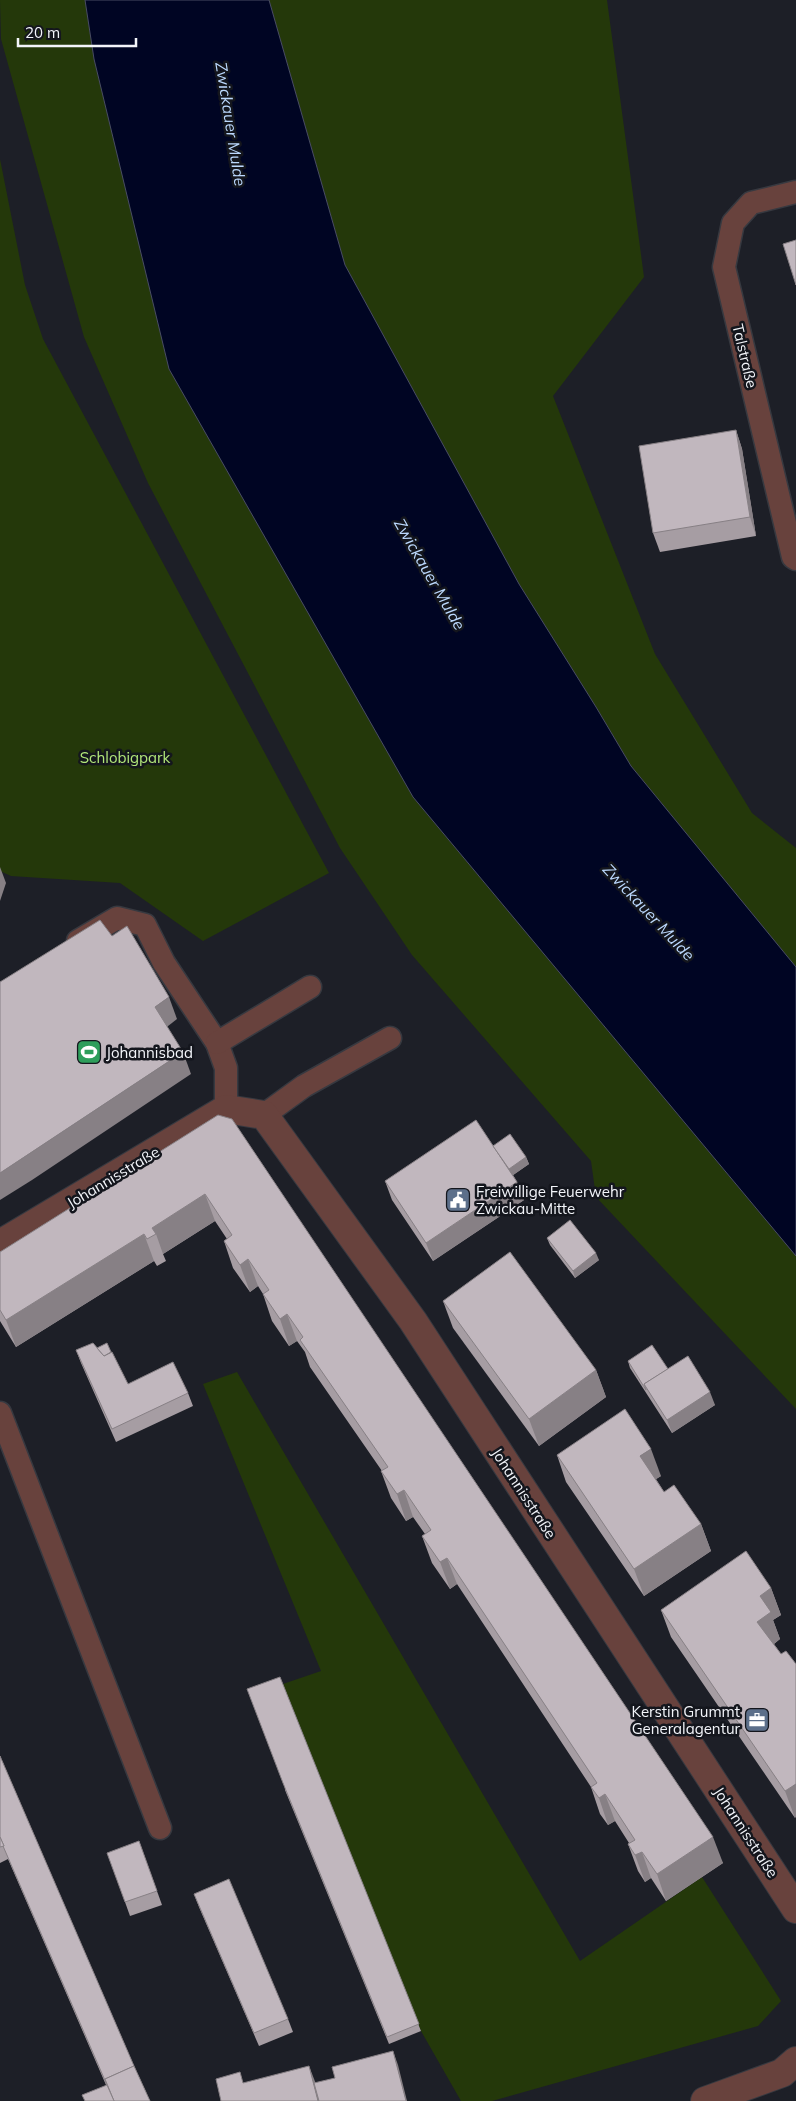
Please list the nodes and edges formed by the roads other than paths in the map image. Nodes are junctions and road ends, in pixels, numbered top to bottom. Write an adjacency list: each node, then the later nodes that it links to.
1 (796, 192): 2 (lane, Talstraße)
2 (796, 559)
3 (58, 954): 6 (lane)
4 (310, 987): 6 (lane)
5 (390, 1038): 8 (lane)
6 (217, 1043): 7 (lane)
7 (226, 1109): 8 (street); 9 (street, Johannisstraße)
8 (264, 1115): 12 (street, Johannisstraße)
9 (0, 1244)
10 (0, 1413): 11 (lane)
11 (160, 1828)
12 (796, 1909)
13 (796, 2061): 14 (street)
14 (705, 2101)

